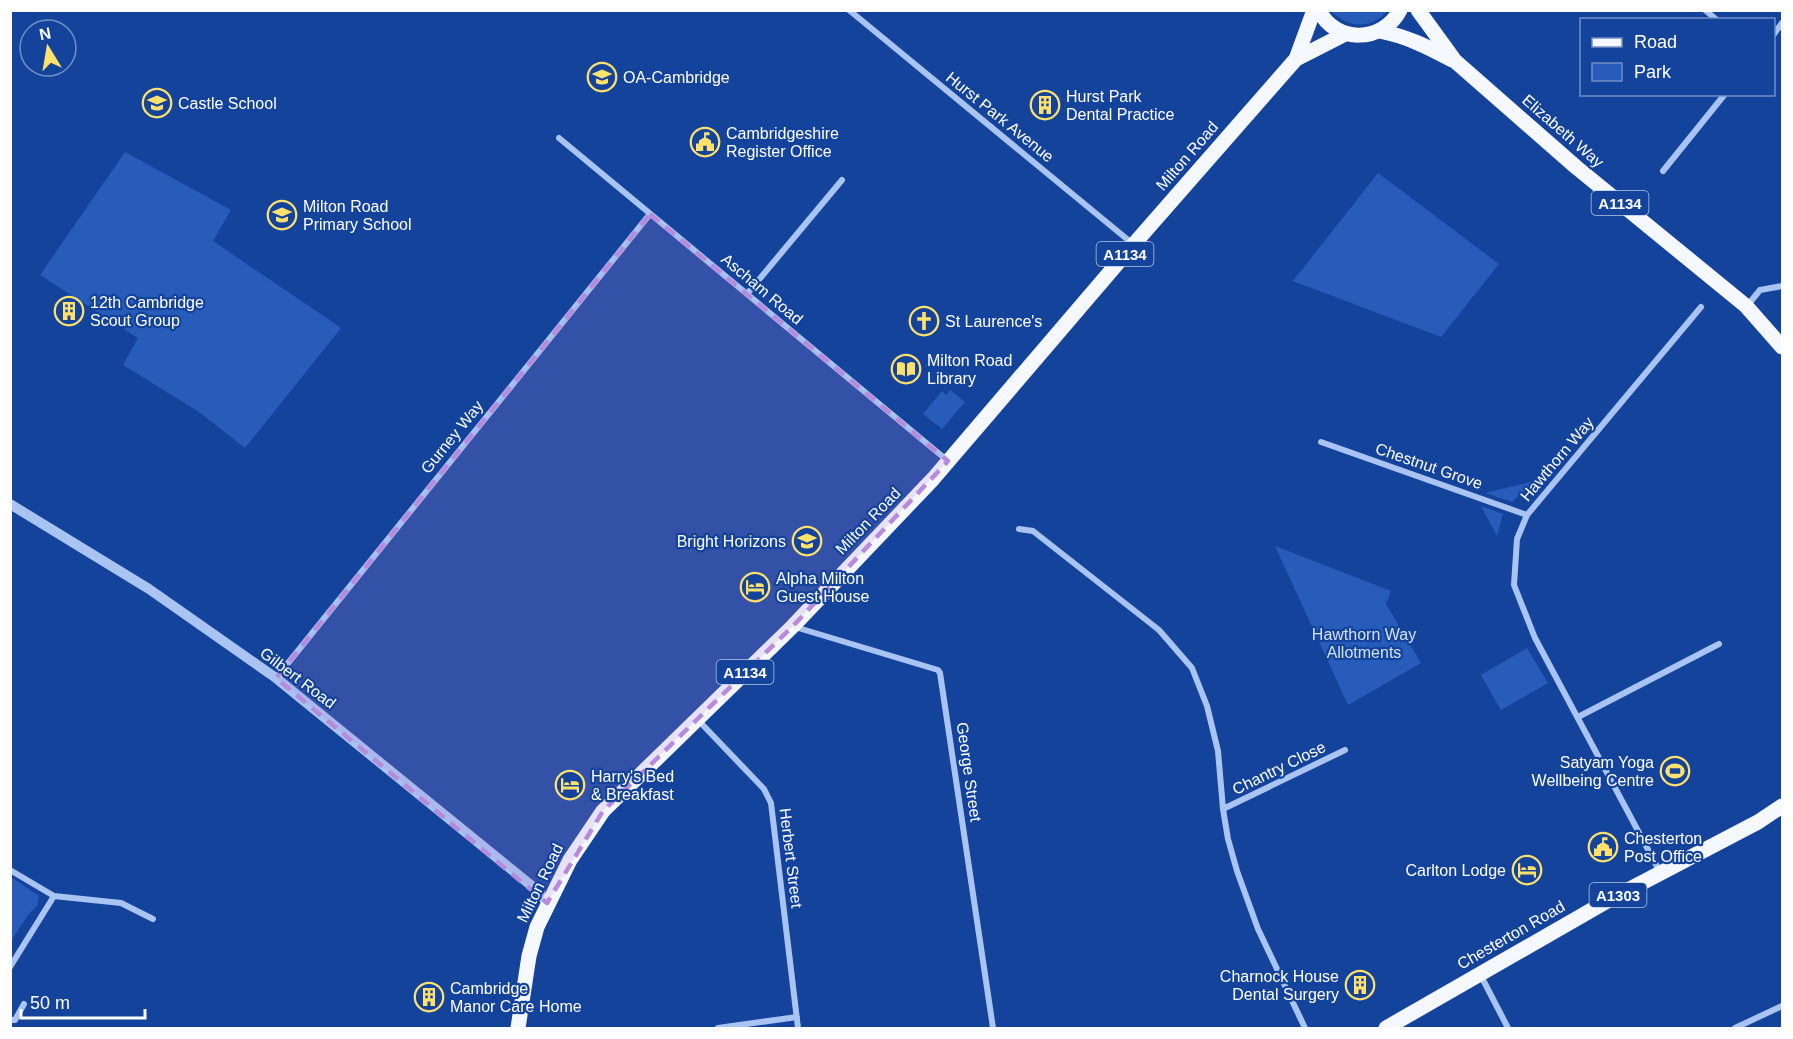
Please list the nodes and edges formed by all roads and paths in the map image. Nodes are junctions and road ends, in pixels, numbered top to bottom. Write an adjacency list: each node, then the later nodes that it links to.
1 (849, 10): 15 (street, Hurst Park Avenue)
2 (1314, 10): 8 (main road, Milton Road / A1134)
3 (1319, 10): 7 (main road)
4 (1400, 10): 6 (main road)
5 (1418, 10): 9 (main road, Elizabeth Way / A1134)
6 (1379, 31): 7 (main road, A1134); 9 (main road, Elizabeth Way / A1134)
7 (1345, 34): 8 (main road, Milton Road / A1134)
8 (1296, 59): 15 (main road, Milton Road / A1134)
9 (1455, 61): 18 (main road, Elizabeth Way / A1134)
10 (1723, 96): 12 (street)
11 (559, 138): 14 (street, Ascham Road)
12 (1663, 171)
13 (842, 180): 17 (street)
14 (650, 214): 17 (street, Ascham Road); 28 (street, Gurney Way)
15 (1134, 244): 22 (main road, Milton Road / A1134)
16 (1782, 286): 18 (street)
17 (747, 294): 22 (street, Ascham Road)
18 (1746, 306): 20 (main road, Elizabeth Way / A1134)
19 (1701, 307): 24 (street, Hawthorn Way)
20 (1782, 347)
21 (1322, 442): 24 (street, Chestnut Grove)
22 (948, 461): 26 (main road, Milton Road / A1134)
23 (10, 504): 28 (street, Gilbert Road)
24 (1527, 515): 29 (street, Hawthorn Way)
25 (1019, 530): 33 (street)
26 (793, 626): 30 (main road, Milton Road / A1134); 48 (street, George Street)
27 (1719, 644): 29 (street)
28 (276, 678): 37 (street, Gilbert Road)
29 (1578, 717): 35 (street, Hawthorn Way)
30 (697, 719): 37 (main road, Milton Road / A1134); 43 (street, Herbert Street)
31 (1345, 750): 33 (street, Chantry Close)
32 (1782, 806): 35 (main road, Chesterton Road / A1303)
33 (1223, 809): 49 (street)
34 (10, 870): 36 (street)
35 (1661, 872): 40 (main road, Chesterton Road / A1303)
36 (54, 896): 38 (street); 39 (street)
37 (547, 903): 45 (main road, Milton Road / A1134)
38 (153, 919)
39 (10, 967)
40 (1480, 973): 50 (main road, Chesterton Road / A1303); 51 (street)
41 (24, 1004): 44 (street)
42 (1782, 1006): 52 (street)
43 (797, 1017): 46 (street); 47 (street, Herbert Street)
44 (10, 1020)
45 (518, 1029)
46 (718, 1029)
47 (798, 1029)
48 (993, 1029)
49 (1305, 1029)
50 (1386, 1029)
51 (1508, 1029)
52 (1735, 1029)

